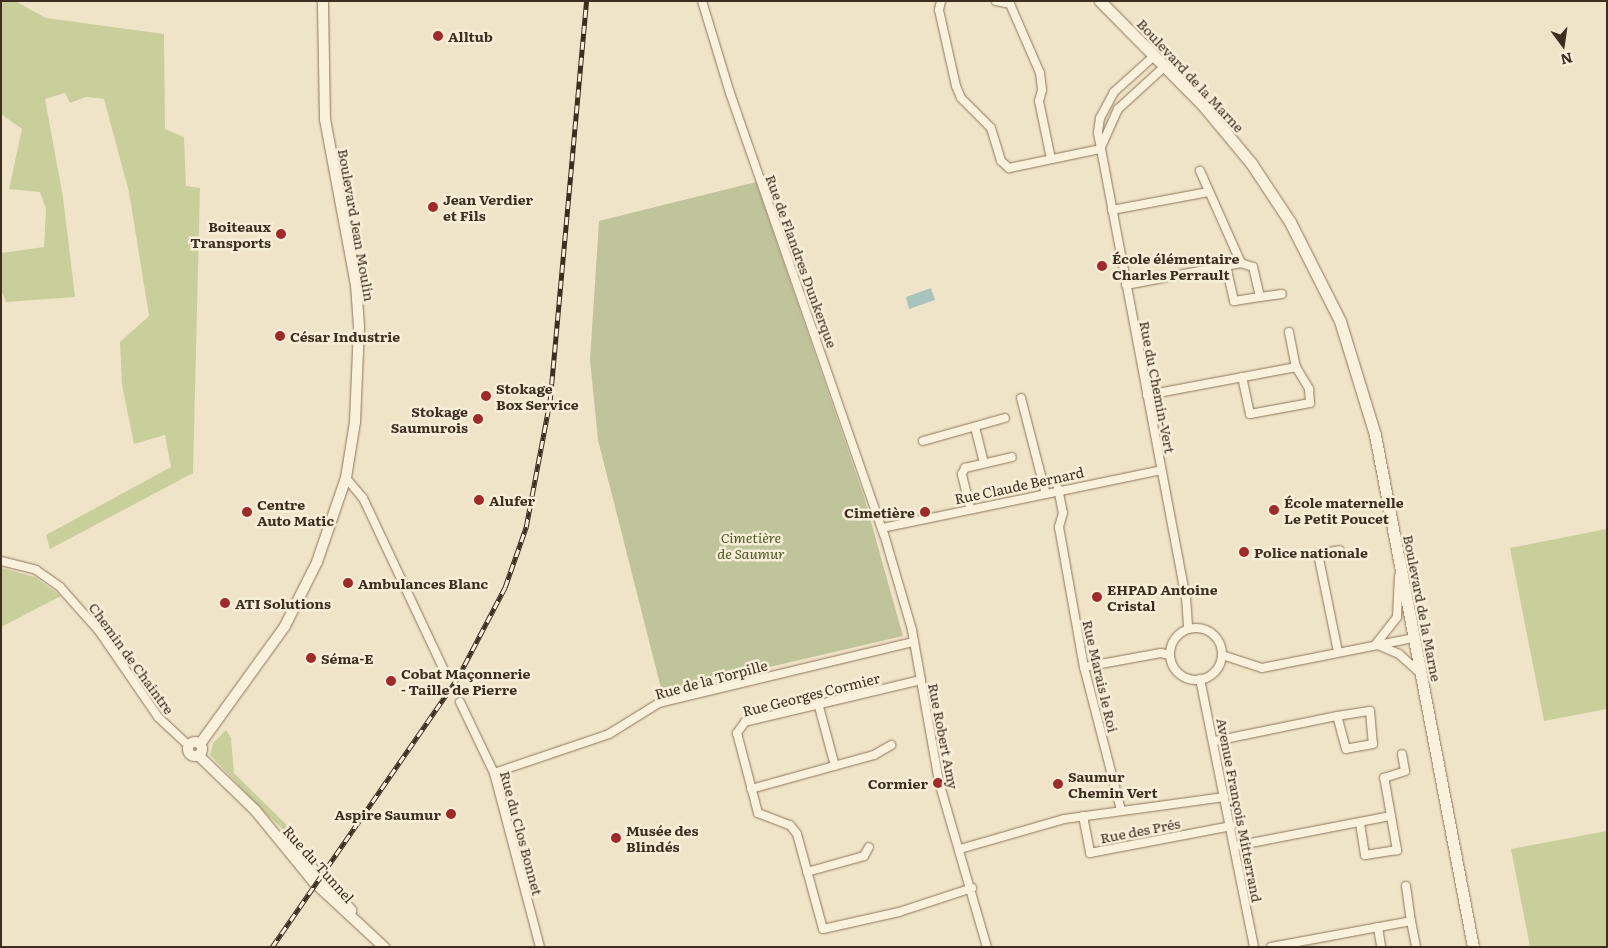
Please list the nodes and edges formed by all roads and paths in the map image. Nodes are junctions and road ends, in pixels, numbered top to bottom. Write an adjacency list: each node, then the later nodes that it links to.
1 (323, 1): 29 (street, Boulevard Jean Moulin)
2 (702, 1): 33 (street, Rue de Flandres Dunkerque)
3 (941, 1): 9 (street)
4 (996, 1): 9 (street)
5 (1100, 1): 6 (main road, Boulevard de la Marne)
6 (1154, 56): 7 (main road, Boulevard de la Marne); 8 (street, Rue du Chemin-Vert)
7 (1164, 67): 8 (street); 36 (main road, Boulevard de la Marne)
8 (1101, 149): 9 (street); 12 (street, Rue du Chemin-Vert)
9 (1051, 159)
10 (1200, 171): 11 (street)
11 (1208, 192): 12 (street); 13 (street)
12 (1112, 210): 15 (street, Rue du Chemin-Vert)
13 (1241, 263): 14 (street); 17 (street)
14 (1226, 266): 15 (street); 17 (street)
15 (1126, 285): 21 (street, Rue du Chemin-Vert)
16 (1282, 294): 17 (street)
17 (1260, 297)
18 (1289, 332): 19 (street)
19 (1296, 367): 20 (street); 20 (street)
20 (1242, 377): 21 (street)
21 (1147, 395): 28 (street, Rue du Chemin-Vert)
22 (1021, 398): 31 (street)
23 (1005, 418): 24 (street)
24 (975, 427): 25 (street); 27 (street)
25 (922, 441)
26 (1012, 457): 27 (street)
27 (984, 464): 32 (street)
28 (1161, 470): 30 (street, Rue Claude Bernard); 37 (street, Rue du Chemin-Vert)
29 (346, 478): 45 (street); 53 (street, Boulevard Jean Moulin)
30 (1058, 488): 31 (street, Rue Claude Bernard); 44 (street, Rue Marais le Roi)
31 (1044, 491): 32 (street, Rue Claude Bernard)
32 (970, 507): 33 (street, Rue Claude Bernard)
33 (882, 528): 39 (street, Rue Robert Amy)
34 (1340, 550): 41 (street)
35 (1, 561): 55 (street, Chemin de Chaintre)
36 (1400, 568): 38 (main road, Boulevard de la Marne); 40 (street)
37 (1188, 629): 42 (street); 43 (street)
38 (1414, 638): 40 (street); 46 (main road, Boulevard de la Marne)
39 (914, 642): 47 (street, Rue Robert Amy); 59 (street, Rue de la Torpille)
40 (1376, 644): 41 (street); 46 (street)
41 (1338, 652): 43 (street)
42 (1170, 655): 44 (street); 48 (street)
43 (1222, 656): 48 (street)
44 (1084, 667): 62 (street, Rue Marais le Roi)
45 (445, 672)
46 (1420, 673): 82 (main road, Boulevard de la Marne)
47 (921, 680): 50 (street, Rue Georges Cormier); 69 (street, Rue Robert Amy)
48 (1200, 680): 52 (street, Avenue François Mitterrand)
49 (460, 702): 59 (street, Rue du Clos Bonnet)
50 (818, 703): 58 (street); 60 (street, Rue Georges Cormier)
51 (1337, 716): 51 (street); 52 (street)
52 (1215, 741): 61 (street, Avenue François Mitterrand)
53 (200, 744): 55 (street); 57 (street)
54 (890, 745): 58 (street)
55 (189, 746): 57 (street, Rue du Tunnel)
56 (1402, 754): 64 (street)
57 (198, 755): 75 (street, Rue du Tunnel)
58 (835, 766): 60 (street)
59 (494, 773): 76 (street, Rue du Clos Bonnet)
60 (751, 789): 70 (street, Rue Georges Cormier)
61 (1225, 797): 62 (street, Rue des Prés); 66 (street, Avenue François Mitterrand)
62 (1121, 810): 63 (street, Rue des Prés)
63 (1083, 816): 66 (street, Rue des Prés); 69 (street, Rue des Prés)
64 (1391, 816): 65 (street); 65 (street)
65 (1360, 822): 67 (street)
66 (1231, 826): 67 (street, Avenue François Mitterrand)
67 (1235, 846): 78 (street, Avenue François Mitterrand)
68 (869, 847): 70 (street)
69 (960, 849): 72 (street, Rue Robert Amy)
70 (807, 872): 72 (street, Rue Georges Cormier)
71 (1406, 886): 73 (street)
72 (972, 888): 77 (street, Rue Robert Amy)
73 (1411, 921): 74 (street); 81 (street)
74 (1378, 927): 79 (street); 80 (street)
75 (384, 947)
76 (540, 947)
77 (987, 947)
78 (1254, 947)
79 (1271, 947)
80 (1381, 947)
81 (1416, 947)
82 (1473, 947)

